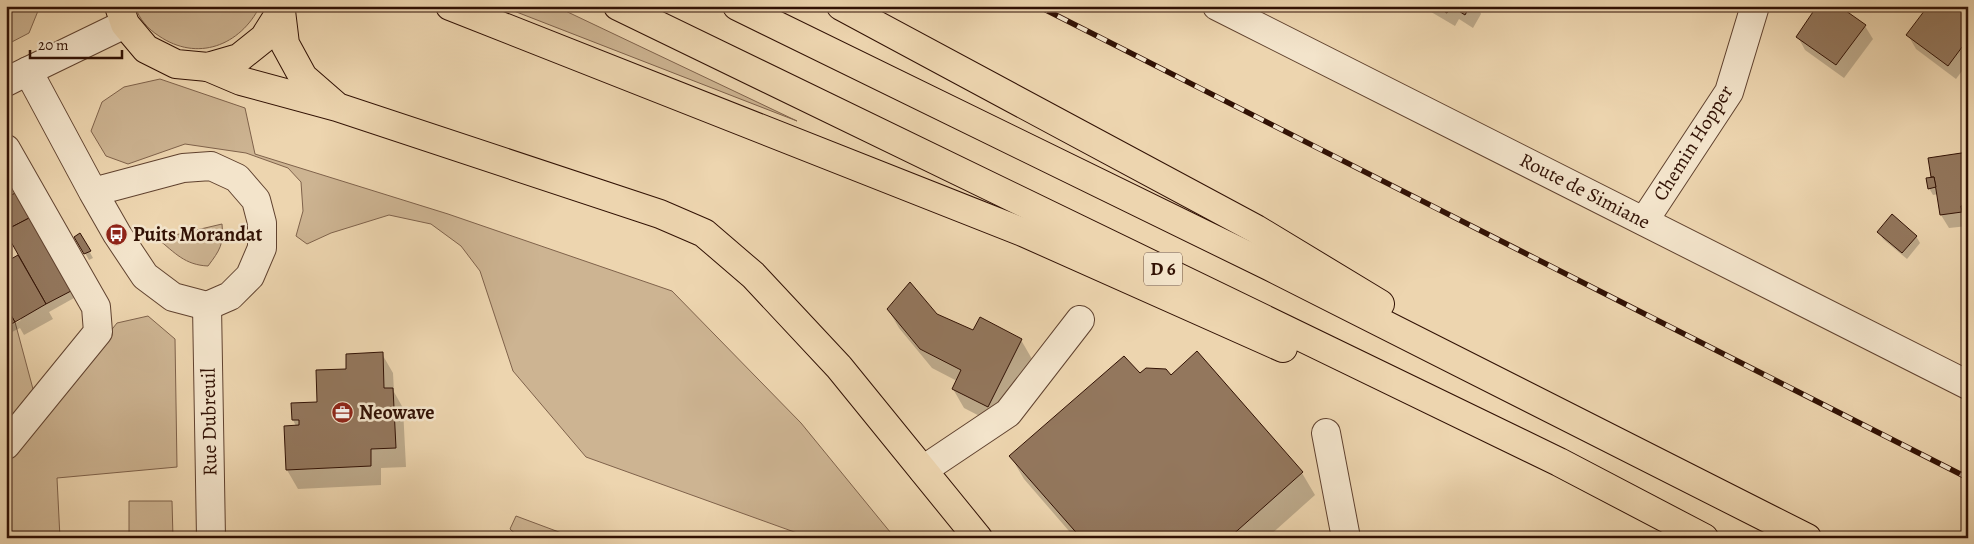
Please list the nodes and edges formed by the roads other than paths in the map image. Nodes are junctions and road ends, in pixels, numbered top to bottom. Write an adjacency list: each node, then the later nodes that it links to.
1 (450, 6): 21 (main road)
2 (618, 6): 21 (main road, D 6)
3 (737, 6): 18 (main road, D 6)
4 (841, 6): 18 (main road)
5 (1217, 6): 14 (street, Route de Simiane)
6 (1755, 6): 14 (street, Chemin Hopper)
7 (281, 9): 9 (main road); 11 (main road)
8 (122, 15): 9 (main road); 10 (street)
9 (208, 67): 11 (main road)
10 (17, 76): 13 (street)
11 (337, 107): 22 (main road)
12 (6, 149): 20 (street)
13 (93, 192): 15 (street); 15 (street)
14 (1644, 221): 17 (street, Route de Simiane)
15 (207, 306): 23 (street, Rue Dubreuil)
16 (1080, 320): 22 (street)
17 (1960, 381)
18 (1592, 430): 27 (main road, D 6)
19 (1326, 433): 25 (street)
20 (6, 445)
21 (1559, 462): 26 (main road, D 6)
22 (923, 470): 24 (main road)
23 (211, 538)
24 (978, 538)
25 (1346, 538)
26 (1704, 538)
27 (1807, 538)

